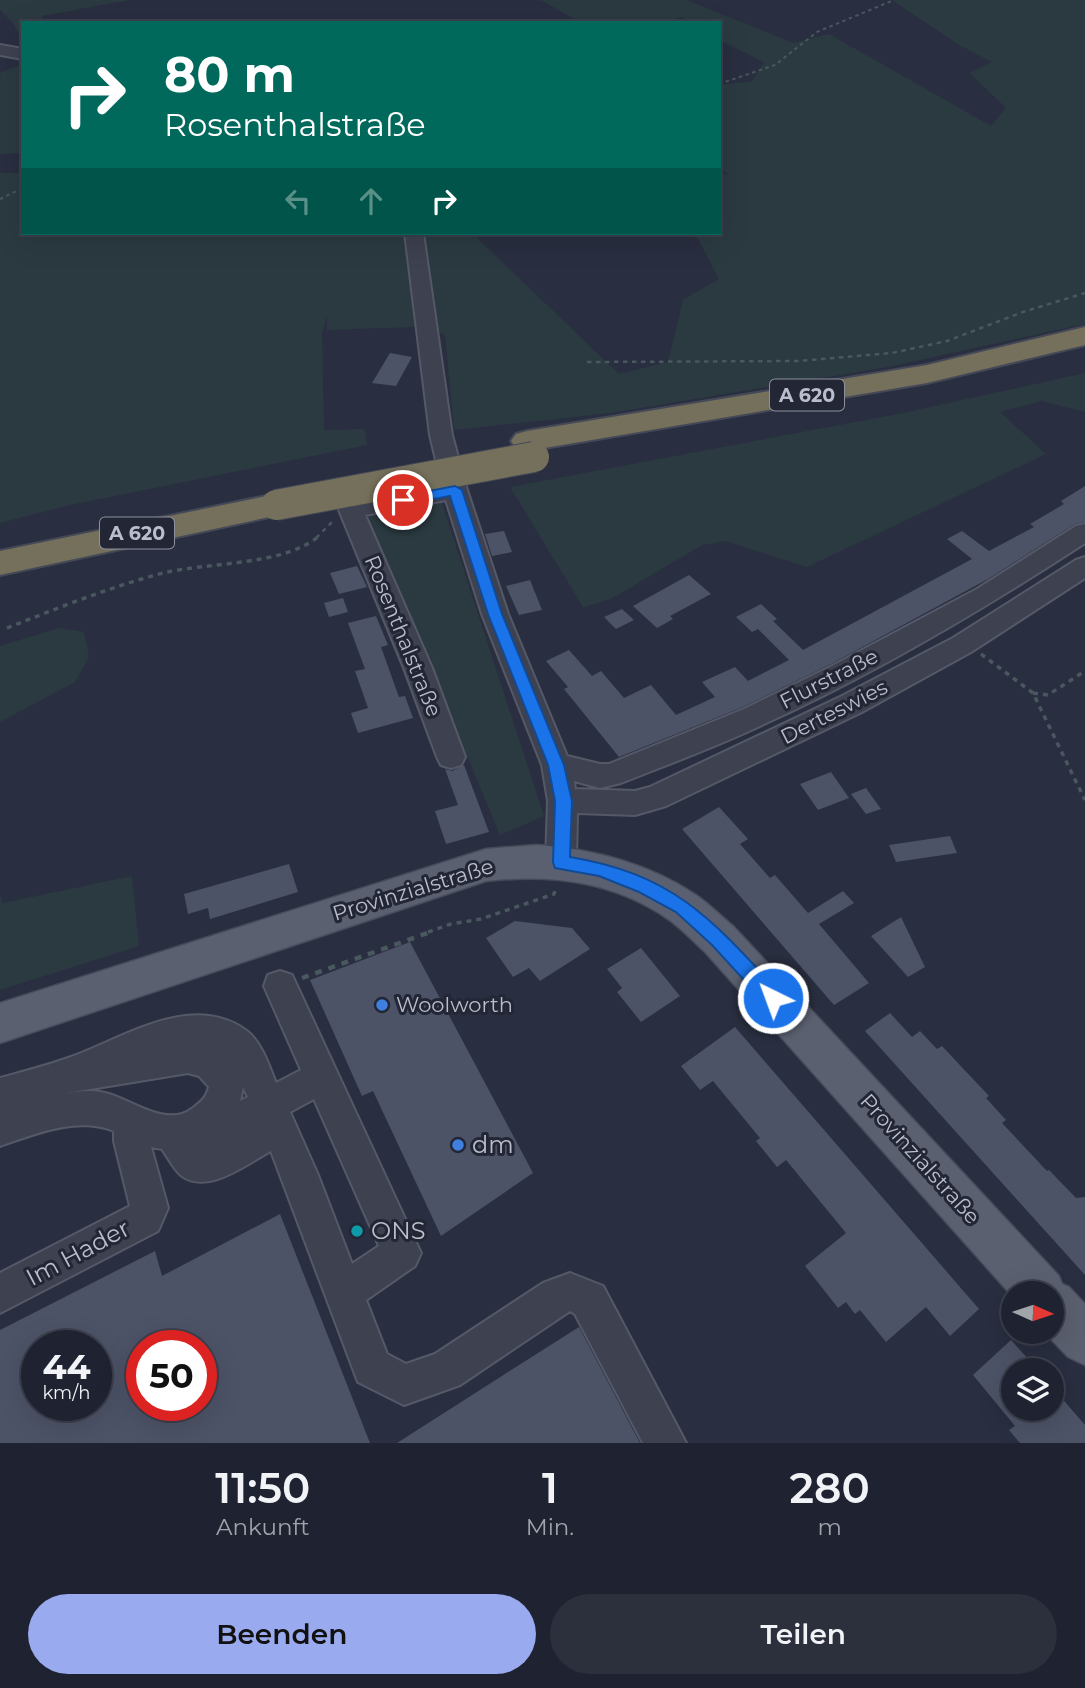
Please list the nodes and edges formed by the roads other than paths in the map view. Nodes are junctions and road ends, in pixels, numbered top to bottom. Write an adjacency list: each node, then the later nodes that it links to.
1 (0, 50): 2 (street)
2 (21, 54)
3 (414, 235): 7 (street)
4 (1085, 336): 6 (highway, A 620)
5 (1085, 353): 6 (highway, A 620)
6 (530, 449): 8 (highway, A 620, bridge)
7 (455, 490): 13 (street, Rosenthalstraße); 14 (street)
8 (273, 497): 10 (highway, A 620); 11 (highway, A 620)
9 (1085, 532): 14 (street, Flurstraße)
10 (0, 544)
11 (0, 563)
12 (1085, 566): 15 (street, Derteswies)
13 (451, 757)
14 (556, 765): 15 (street)
15 (563, 801): 16 (street)
16 (561, 862): 18 (main road, Provinzialstraße); 26 (main road, Provinzialstraße)
17 (281, 986): 20 (street)
18 (0, 1023)
19 (74, 1073): 21 (street); 22 (street); 25 (street)
20 (322, 1077): 22 (street); 27 (street)
21 (0, 1095)
22 (274, 1116): 25 (street); 27 (street)
23 (132, 1120): 24 (street); 25 (street); 28 (street, Im Hader)
24 (0, 1128)
25 (182, 1132)
26 (1031, 1281)
27 (344, 1292): 31 (street)
28 (0, 1294)
29 (1064, 1317): 30 (main road)
30 (1085, 1340)
31 (665, 1443)

